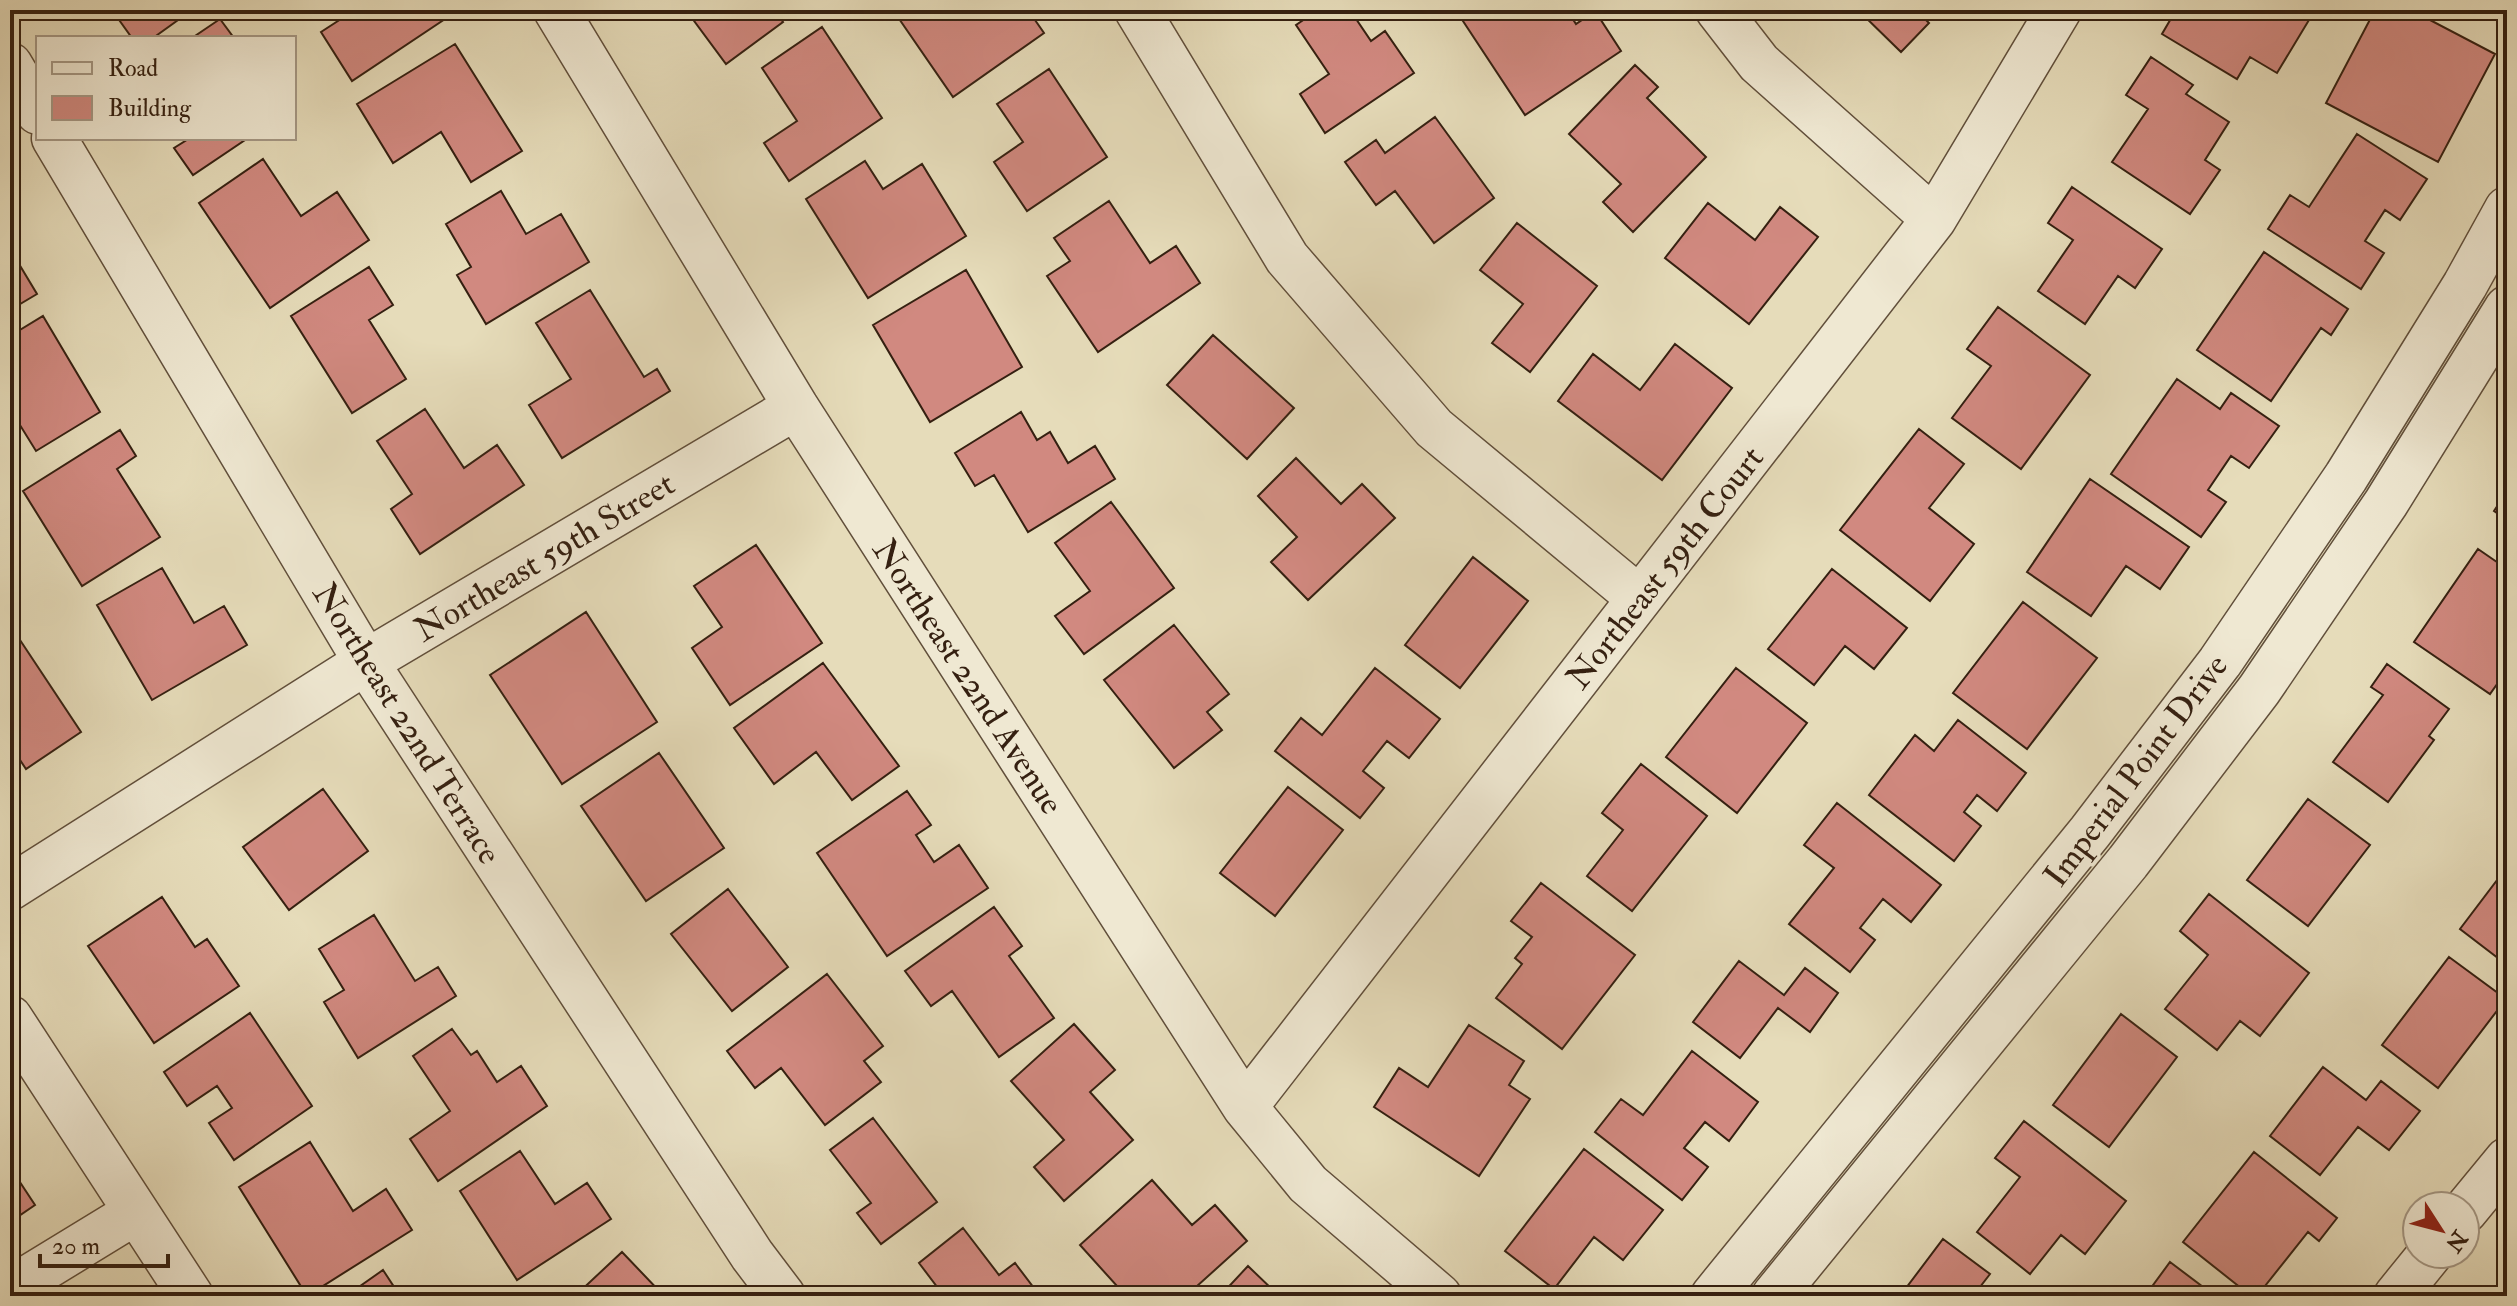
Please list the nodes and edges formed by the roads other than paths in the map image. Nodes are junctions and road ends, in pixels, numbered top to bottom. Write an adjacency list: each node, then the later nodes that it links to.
1 (556, 10): 11 (street, Northeast 22nd Avenue)
2 (1137, 10): 12 (street)
3 (1718, 10): 9 (street)
4 (2059, 10): 9 (street, Northeast 59th Court)
5 (10, 65): 6 (street)
6 (36, 109)
7 (55, 140): 13 (street, Northeast 22nd Terrace)
8 (2507, 209): 14 (street, Imperial Point Drive)
9 (1934, 219): 12 (street, Northeast 59th Court)
10 (2507, 308): 15 (street, Imperial Point Drive)
11 (796, 407): 13 (street, Northeast 59th Street); 18 (street, Northeast 22nd Avenue)
12 (1639, 598): 18 (street, Northeast 59th Court)
13 (366, 662): 16 (street, Northeast 59th Street); 25 (street, Northeast 22nd Terrace)
14 (2167, 732): 15 (street); 27 (street, Imperial Point Drive)
15 (2204, 762): 28 (street, Imperial Point Drive)
16 (10, 888)
17 (10, 1018): 21 (street)
18 (1245, 1107): 26 (street, Northeast 22nd Avenue)
19 (2507, 1160): 20 (street)
20 (2481, 1192)
21 (136, 1212): 23 (street); 24 (street)
22 (2417, 1270): 29 (street)
23 (10, 1289)
24 (191, 1296)
25 (783, 1296)
26 (1439, 1296)
27 (1713, 1296)
28 (1774, 1296)
29 (2396, 1296)

